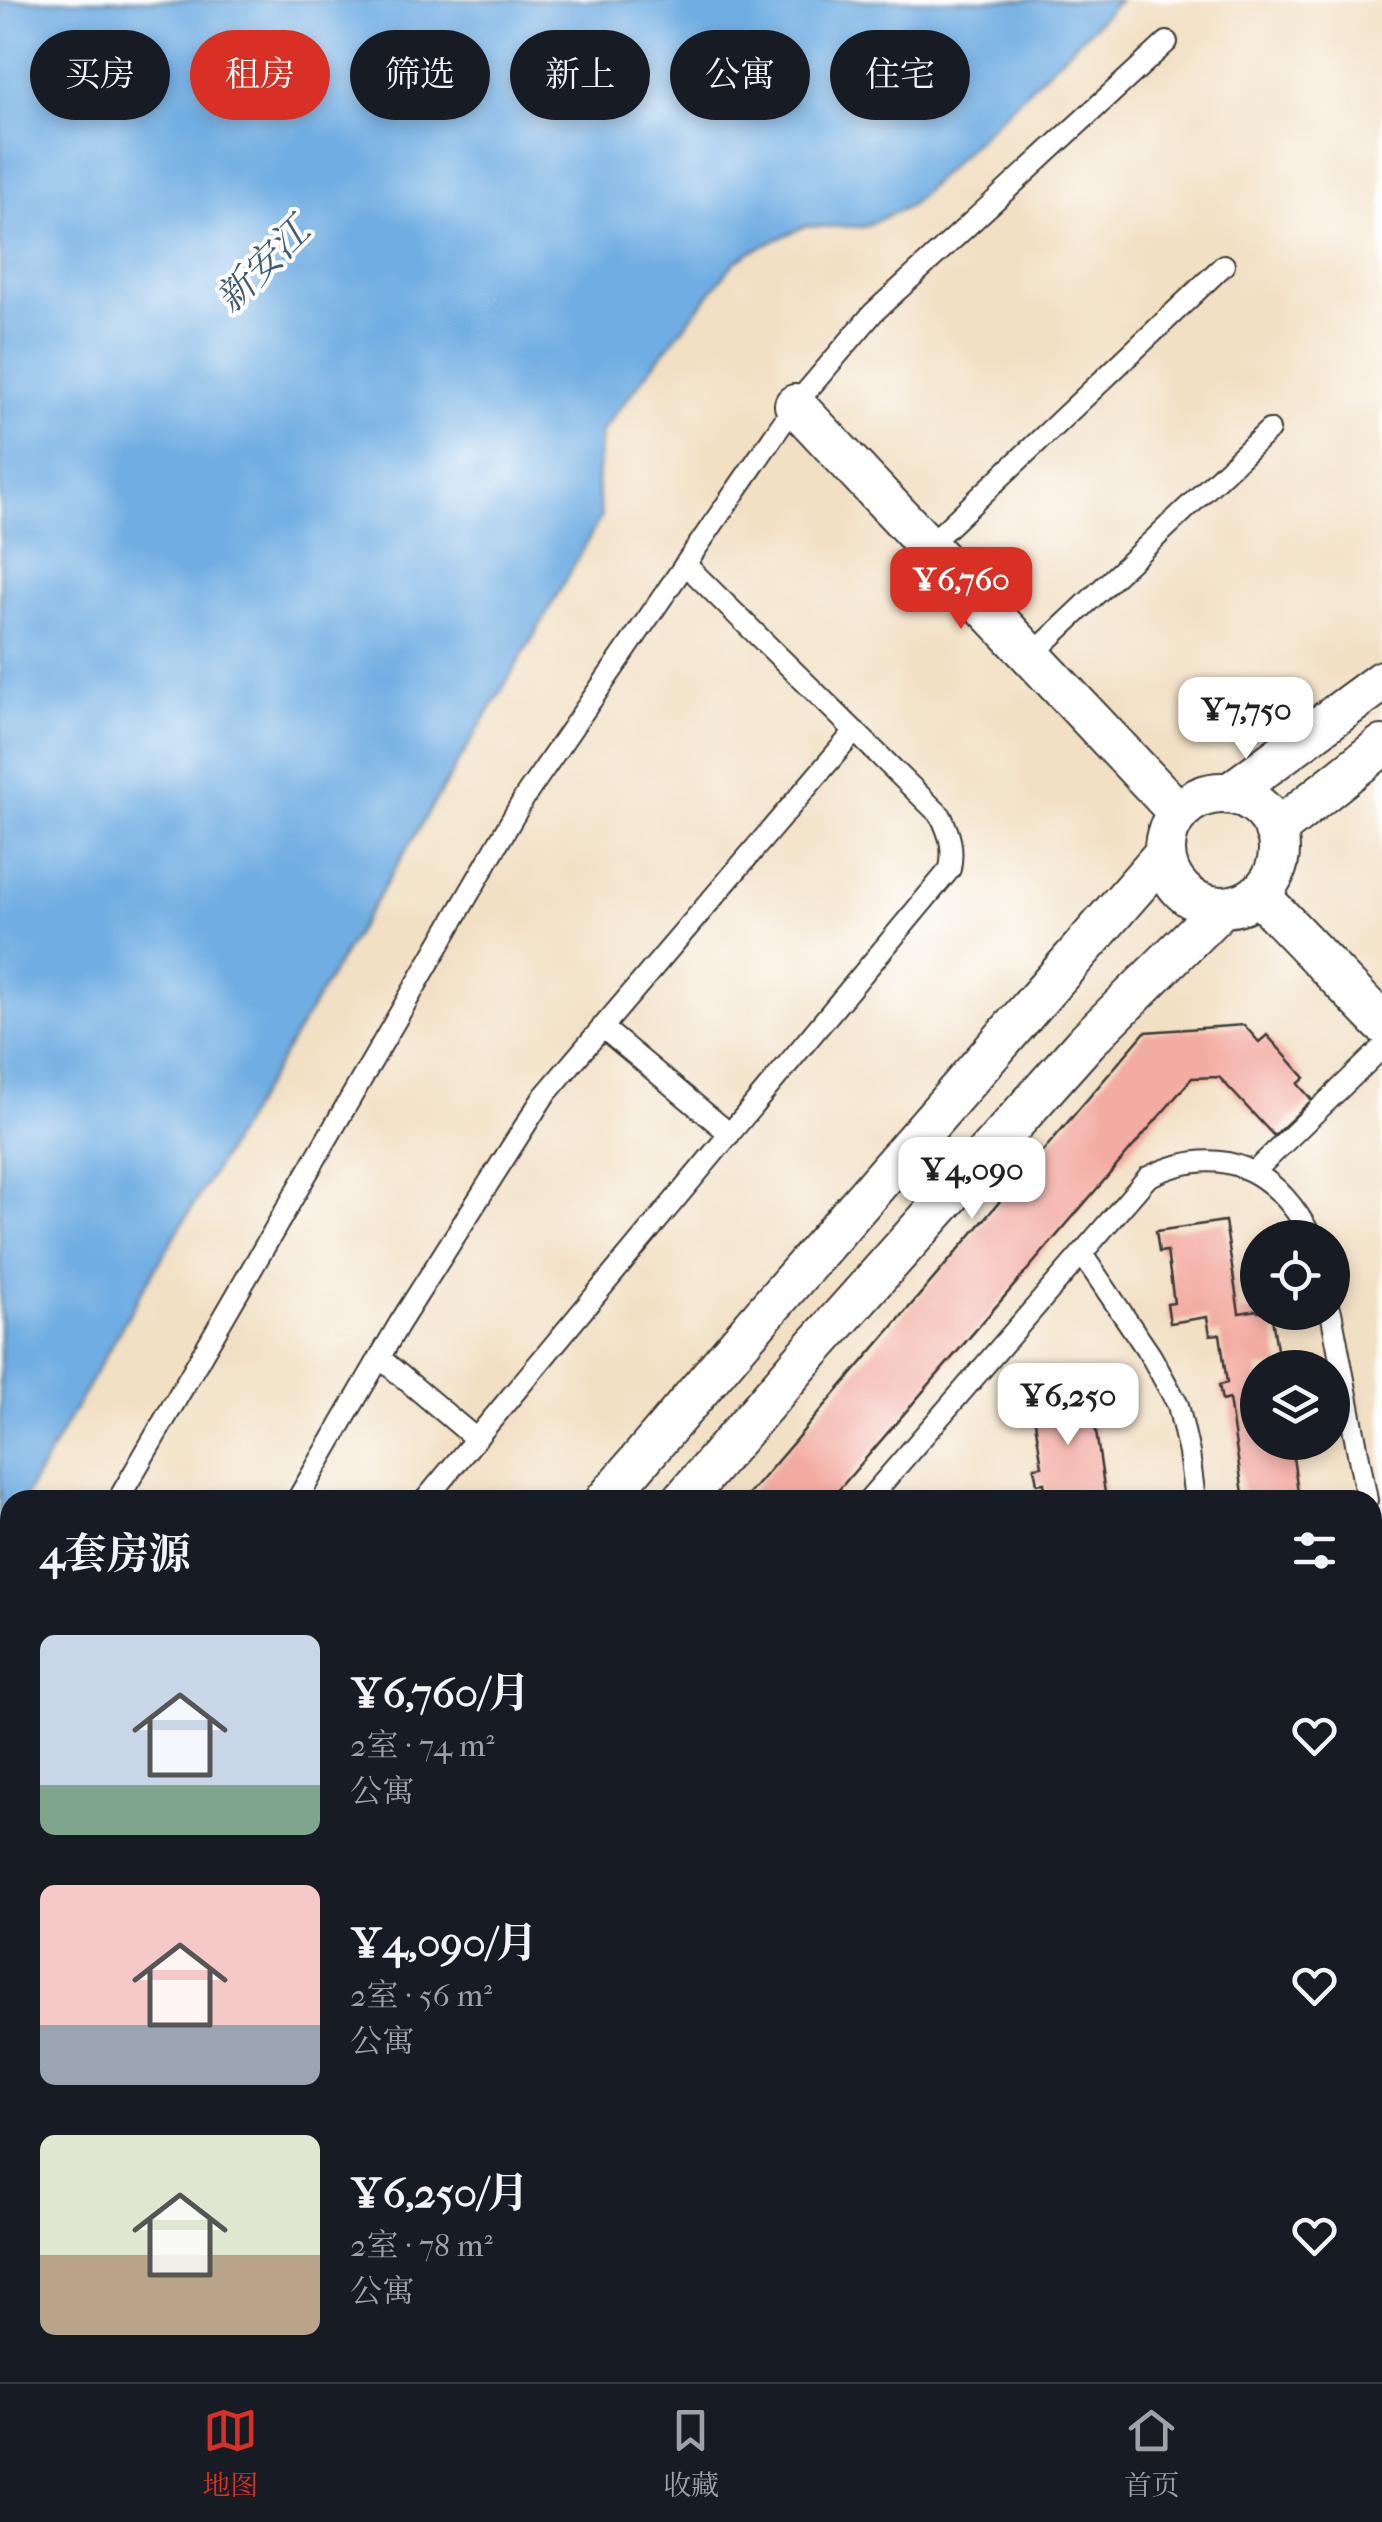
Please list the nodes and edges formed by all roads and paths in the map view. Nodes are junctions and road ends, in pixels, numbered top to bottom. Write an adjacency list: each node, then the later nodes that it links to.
1 (1167, 42): 3 (lane)
2 (1224, 265): 5 (lane)
3 (795, 404): 5 (street); 6 (lane)
4 (1269, 430): 7 (lane)
5 (928, 546): 7 (street)
6 (685, 564): 9 (lane); 26 (lane)
7 (1031, 656): 12 (street)
8 (1382, 681): 11 (street)
9 (855, 731): 17 (lane); 19 (lane)
10 (1382, 746): 13 (street)
11 (1230, 793): 12 (street); 13 (street)
12 (1178, 812): 14 (street)
13 (1275, 831): 15 (street)
14 (1165, 853): 15 (street); 29 (street)
15 (1240, 900): 16 (street); 30 (street)
16 (1382, 1023)
17 (602, 1027): 19 (lane); 24 (lane)
18 (1382, 1048): 20 (lane)
19 (730, 1134): 25 (lane)
20 (1254, 1172): 21 (lane); 22 (lane)
21 (1302, 1220)
22 (1082, 1254): 31 (lane); 32 (lane)
23 (1334, 1330): 33 (lane)
24 (380, 1358): 25 (lane); 27 (lane)
25 (476, 1439): 28 (lane)
26 (124, 1490)
27 (303, 1490)
28 (433, 1490)
29 (614, 1490)
30 (692, 1490)
31 (877, 1490)
32 (1195, 1490)
33 (1364, 1490)

